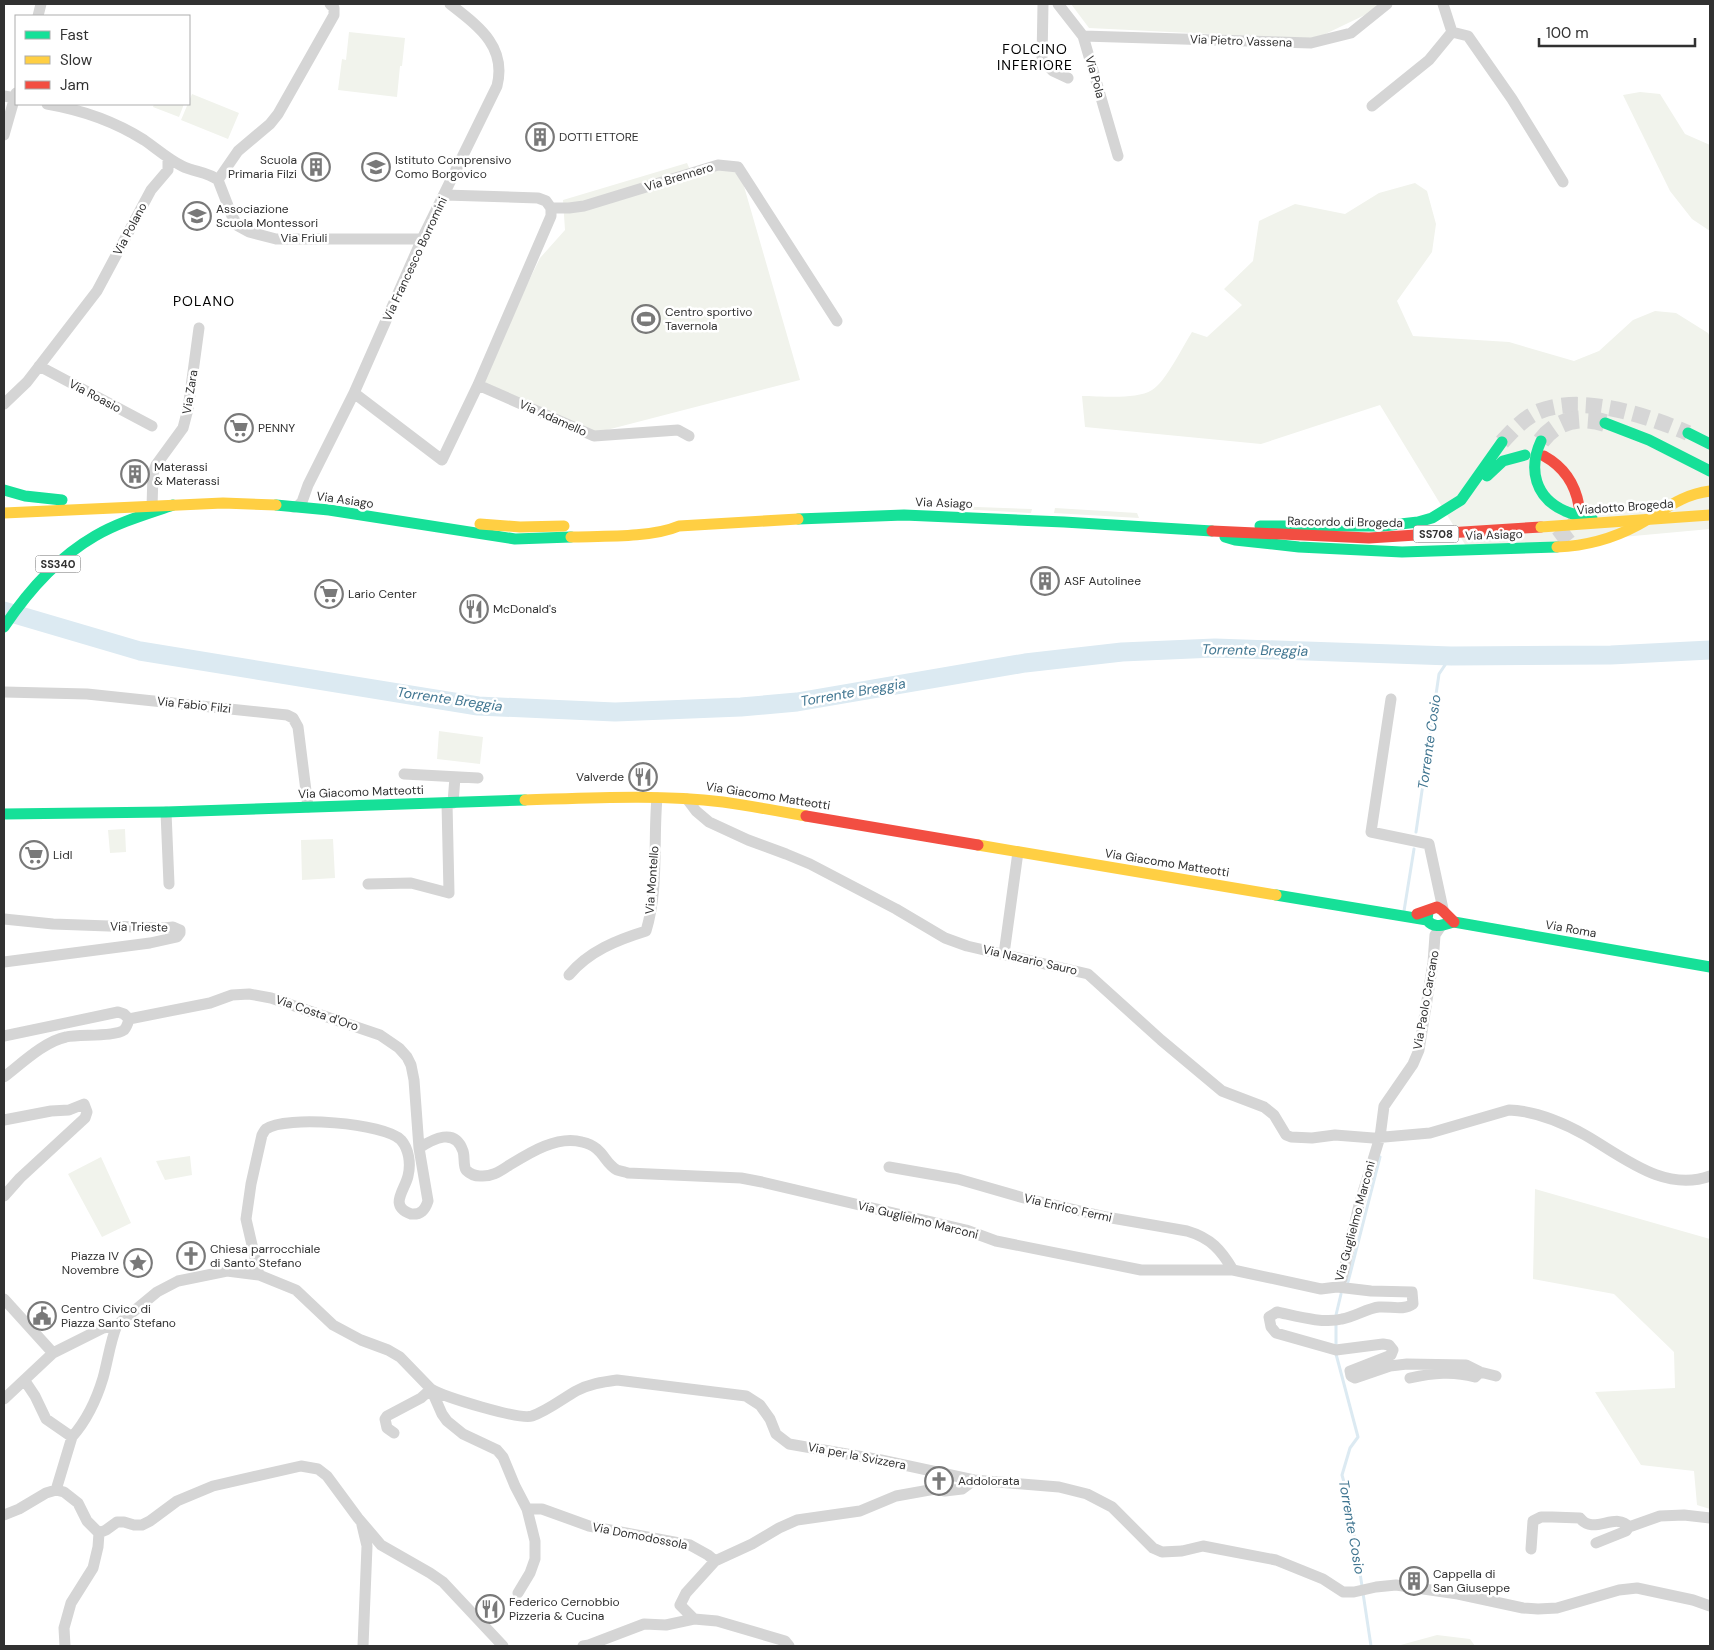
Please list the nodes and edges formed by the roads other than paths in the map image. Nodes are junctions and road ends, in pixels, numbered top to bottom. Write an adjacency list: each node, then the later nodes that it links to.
1 (330, 4): 16 (street)
2 (450, 4): 18 (street, Via Francesco Borromini)
3 (1043, 4): 9 (street)
4 (1058, 4): 8 (street, Via Pola)
5 (1387, 4): 8 (street, Via Pietro Vassena)
6 (1443, 4): 7 (street)
7 (1452, 32): 12 (street); 17 (street)
8 (1083, 36): 14 (street, Via Pola)
9 (1068, 78)
10 (13, 96): 13 (street)
11 (52, 105): 15 (street)
12 (1372, 106)
13 (4, 135)
14 (1118, 156)
15 (168, 158): 16 (street); 23 (street, Via Polano)
16 (218, 180): 20 (street, Via Friuli)
17 (1562, 182)
18 (445, 195): 19 (street, Via Brennero); 20 (street, Via Francesco Borromini)
19 (551, 208): 21 (street, Via Brennero); 24 (street)
20 (422, 239): 25 (street, Via Francesco Borromini)
21 (837, 321)
22 (199, 328): 41 (street, Via Zara)
23 (39, 366): 26 (street, Via Polano); 28 (street, Via Roasio)
24 (478, 385): 25 (street); 30 (street, Via Adamello)
25 (354, 392): 39 (street, Via Francesco Borromini)
26 (4, 404)
27 (1605, 423): 36 (main road)
28 (152, 426)
29 (1688, 433): 33 (main road)
30 (689, 436)
31 (1541, 441): 47 (main road, SS708, bridge)
32 (1502, 442): 40 (main road, Via Asiago / SS708)
33 (1710, 444)
34 (1525, 454): 40 (main road, SS708)
35 (1544, 456): 43 (main road)
36 (1710, 471)
37 (4, 490): 41 (main road, Via Asiago)
38 (1710, 491): 52 (main road, Via Asiago / SS708)
39 (304, 497): 41 (main road, Via Asiago); 44 (street); 48 (main road, Via Asiago)
40 (1461, 500): 50 (main road, Via Asiago / SS708)
41 (152, 502): 42 (main road, Via Asiago); 45 (main road, Via Asiago)
42 (173, 505): 44 (main road, Via Asiago); 53 (main road, SS340)
43 (1579, 506)
44 (293, 507): 48 (main road, Via Asiago)
45 (4, 512)
46 (1710, 514): 47 (main road, Viadotto Brogeda / SS708, bridge)
47 (1612, 521): 49 (main road, Viadotto Brogeda / SS708, bridge)
48 (679, 526): 50 (main road, Via Asiago)
49 (1541, 527): 50 (main road, Raccordo di Brogeda / SS708)
50 (1209, 531): 52 (main road, Via Asiago / SS708)
51 (1557, 540): 52 (main road, SS708)
52 (1537, 547)
53 (4, 627)
54 (4, 692): 63 (street, Via Fabio Filzi)
55 (1391, 698): 72 (street)
56 (404, 774): 57 (street)
57 (455, 777): 58 (street); 61 (street)
58 (478, 778)
59 (657, 798): 60 (main road, Via Giacomo Matteotti); 61 (main road, Via Giacomo Matteotti); 79 (street, Via Montello)
60 (687, 798): 67 (main road, Via Giacomo Matteotti); 74 (street, Via Nazario Sauro)
61 (450, 803): 63 (main road, Via Giacomo Matteotti); 69 (street)
62 (4, 807): 65 (main road, Via Giacomo Matteotti)
63 (308, 807): 64 (main road, Via Giacomo Matteotti)
64 (166, 812): 65 (main road, Via Giacomo Matteotti); 68 (street)
65 (27, 813): 66 (main road, Via Giacomo Matteotti)
66 (4, 814)
67 (1018, 852): 70 (main road, Via Giacomo Matteotti); 74 (street)
68 (169, 884)
69 (368, 884)
70 (1428, 918): 72 (main road); 72 (main road); 73 (street, Via Paolo Carcano)
71 (4, 919): 75 (street, Via Trieste)
72 (1446, 919): 73 (street, Via Paolo Carcano); 76 (main road, Via Roma)
73 (1436, 942): 84 (street, Via Paolo Carcano)
74 (1004, 954): 84 (street, Via Nazario Sauro)
75 (4, 962)
76 (1684, 963): 77 (main road, Via Roma); 78 (main road, Via Roma)
77 (1710, 967)
78 (1710, 972)
79 (569, 975)
80 (128, 1019): 81 (street); 82 (street); 85 (street, Via Costa d'Oro)
81 (4, 1036)
82 (4, 1077)
83 (4, 1120): 88 (street)
84 (1380, 1137): 87 (street); 91 (street, Via Guglielmo Marconi)
85 (419, 1148): 89 (street, Via Guglielmo Marconi); 90 (street, Via Costa d'Oro)
86 (889, 1167): 89 (street, Via Enrico Fermi)
87 (1710, 1176)
88 (4, 1196)
89 (1233, 1270): 91 (street, Via Guglielmo Marconi)
90 (259, 1275): 93 (street); 99 (street)
91 (1337, 1287): 95 (street)
92 (4, 1299): 94 (street)
93 (117, 1325): 94 (street); 102 (street)
94 (53, 1353): 98 (street)
95 (1480, 1372): 96 (street); 97 (street)
96 (1496, 1376)
97 (1410, 1378)
98 (25, 1381): 100 (street); 102 (street)
99 (431, 1389): 101 (street); 103 (street, Via per la Svizzera); 105 (street)
100 (4, 1399)
101 (394, 1433)
102 (72, 1437): 104 (street)
103 (974, 1480): 113 (street); 115 (street, Via per la Svizzera)
104 (56, 1490): 106 (street); 110 (street)
105 (527, 1509): 113 (street, Via Domodossola); 114 (street)
106 (4, 1515)
107 (1710, 1518): 109 (street)
108 (362, 1523): 110 (street); 117 (street); 119 (street)
109 (1629, 1527): 111 (street); 112 (street)
110 (99, 1533): 118 (street)
111 (1596, 1543)
112 (1531, 1549)
113 (715, 1560): 116 (street)
114 (518, 1593)
115 (1710, 1606)
116 (694, 1619): 120 (street); 121 (street)
117 (496, 1644)
118 (65, 1646)
119 (363, 1646)
120 (586, 1646)
121 (789, 1646)

